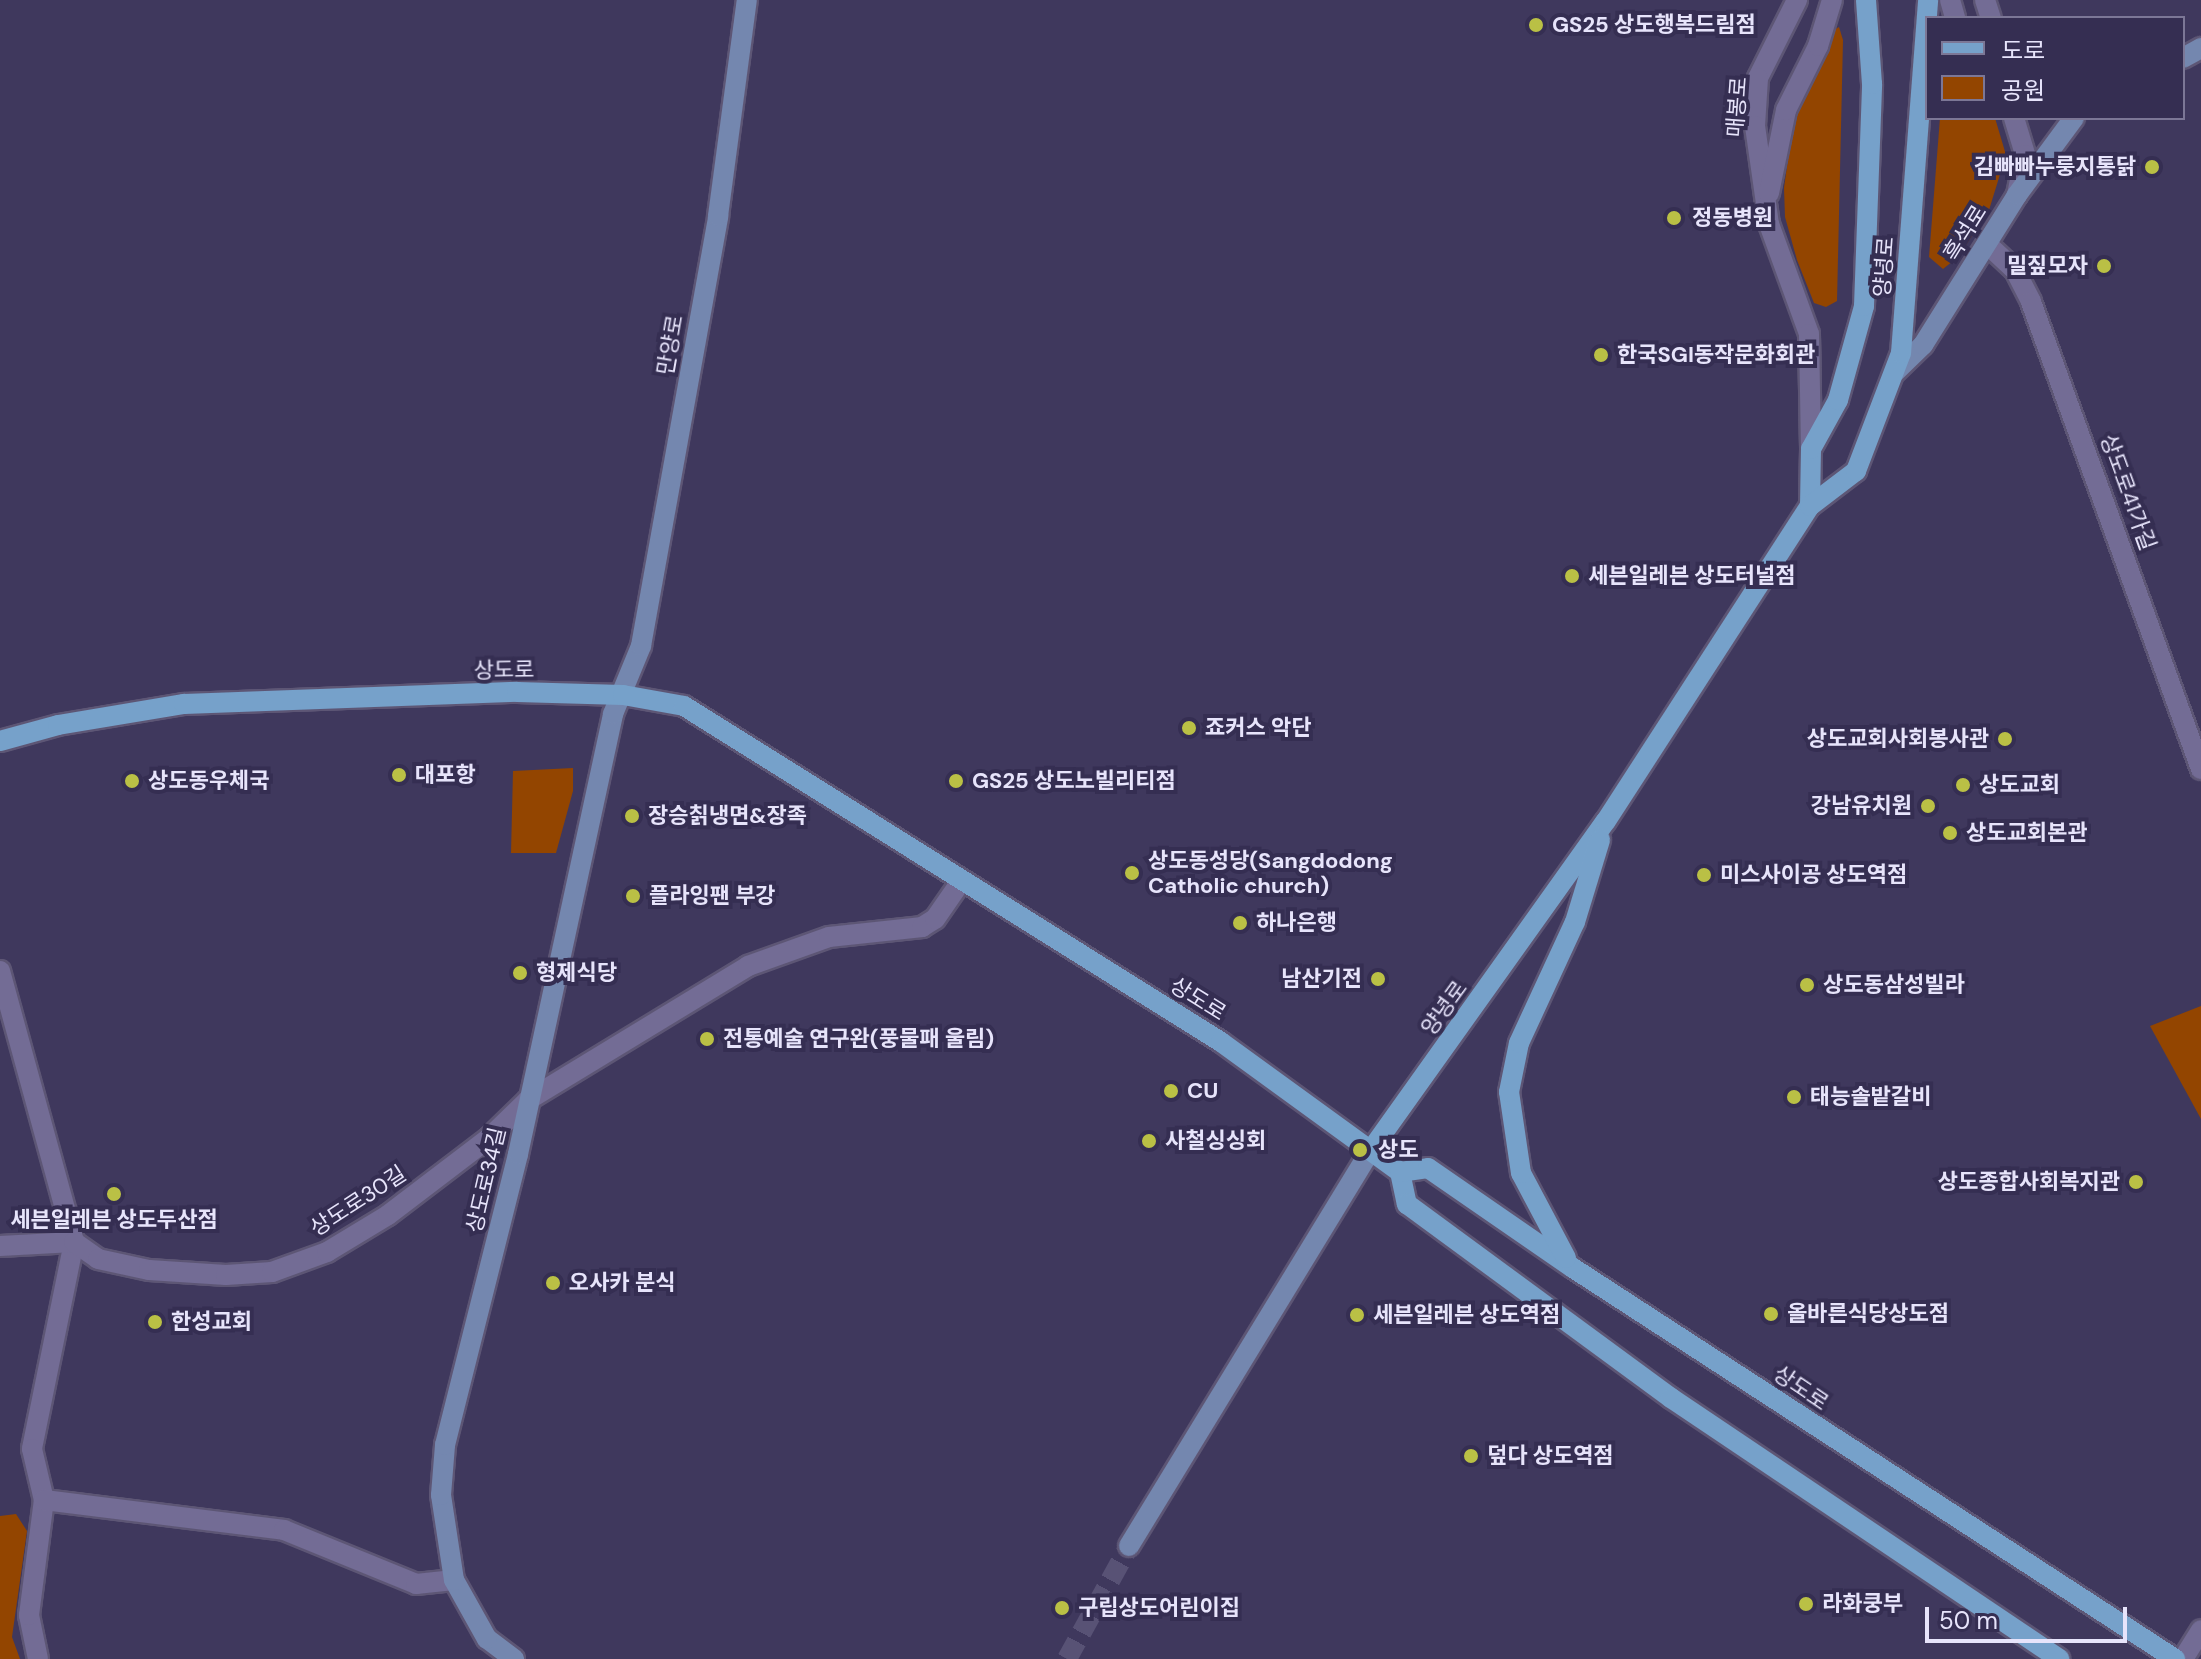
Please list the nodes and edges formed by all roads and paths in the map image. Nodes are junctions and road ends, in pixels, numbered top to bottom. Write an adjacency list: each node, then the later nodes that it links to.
1 (747, 0): 16 (street, 만양로)
2 (1797, 0): 11 (street, 매봉로)
3 (1832, 0): 11 (street)
4 (1866, 0): 14 (main road, 양녕로)
5 (1925, 39): 13 (main road, 양녕로)
6 (2015, 120): 9 (street)
7 (2025, 120): 9 (street)
8 (2073, 120): 10 (street, 흑석로)
9 (2024, 140): 10 (street)
10 (2017, 195): 12 (street, 흑석로)
11 (1767, 216): 14 (street, 매봉로)
12 (1987, 244): 13 (street, 흑석로); 18 (street, 상도로41가길)
13 (1895, 372): 15 (main road, 양녕로)
14 (1811, 449): 15 (main road, 양녕로)
15 (1810, 506): 19 (main road, 양녕로)
16 (623, 695): 17 (main road, 상도로); 20 (main road, 상도로); 22 (street, 상도로34길)
17 (0, 741)
18 (2201, 769)
19 (1606, 821): 23 (main road, 양녕로); 27 (main road)
20 (962, 880): 22 (street); 23 (main road, 상도로)
21 (0, 971): 25 (street)
22 (528, 1100): 25 (street, 상도로30길); 30 (street, 상도로34길)
23 (1371, 1150): 24 (main road, 상도로); 29 (street, 양녕로)
24 (1400, 1172): 27 (main road, 상도로); 34 (main road)
25 (74, 1242): 26 (street); 28 (street)
26 (0, 1246)
27 (1573, 1268): 35 (main road, 상도로)
28 (44, 1500): 30 (street); 32 (street)
29 (1129, 1546)
30 (454, 1580): 33 (street, 상도로34길)
31 (2201, 1630): 36 (street)
32 (38, 1659)
33 (514, 1659)
34 (2060, 1659)
35 (2175, 1659)
36 (2183, 1659)

